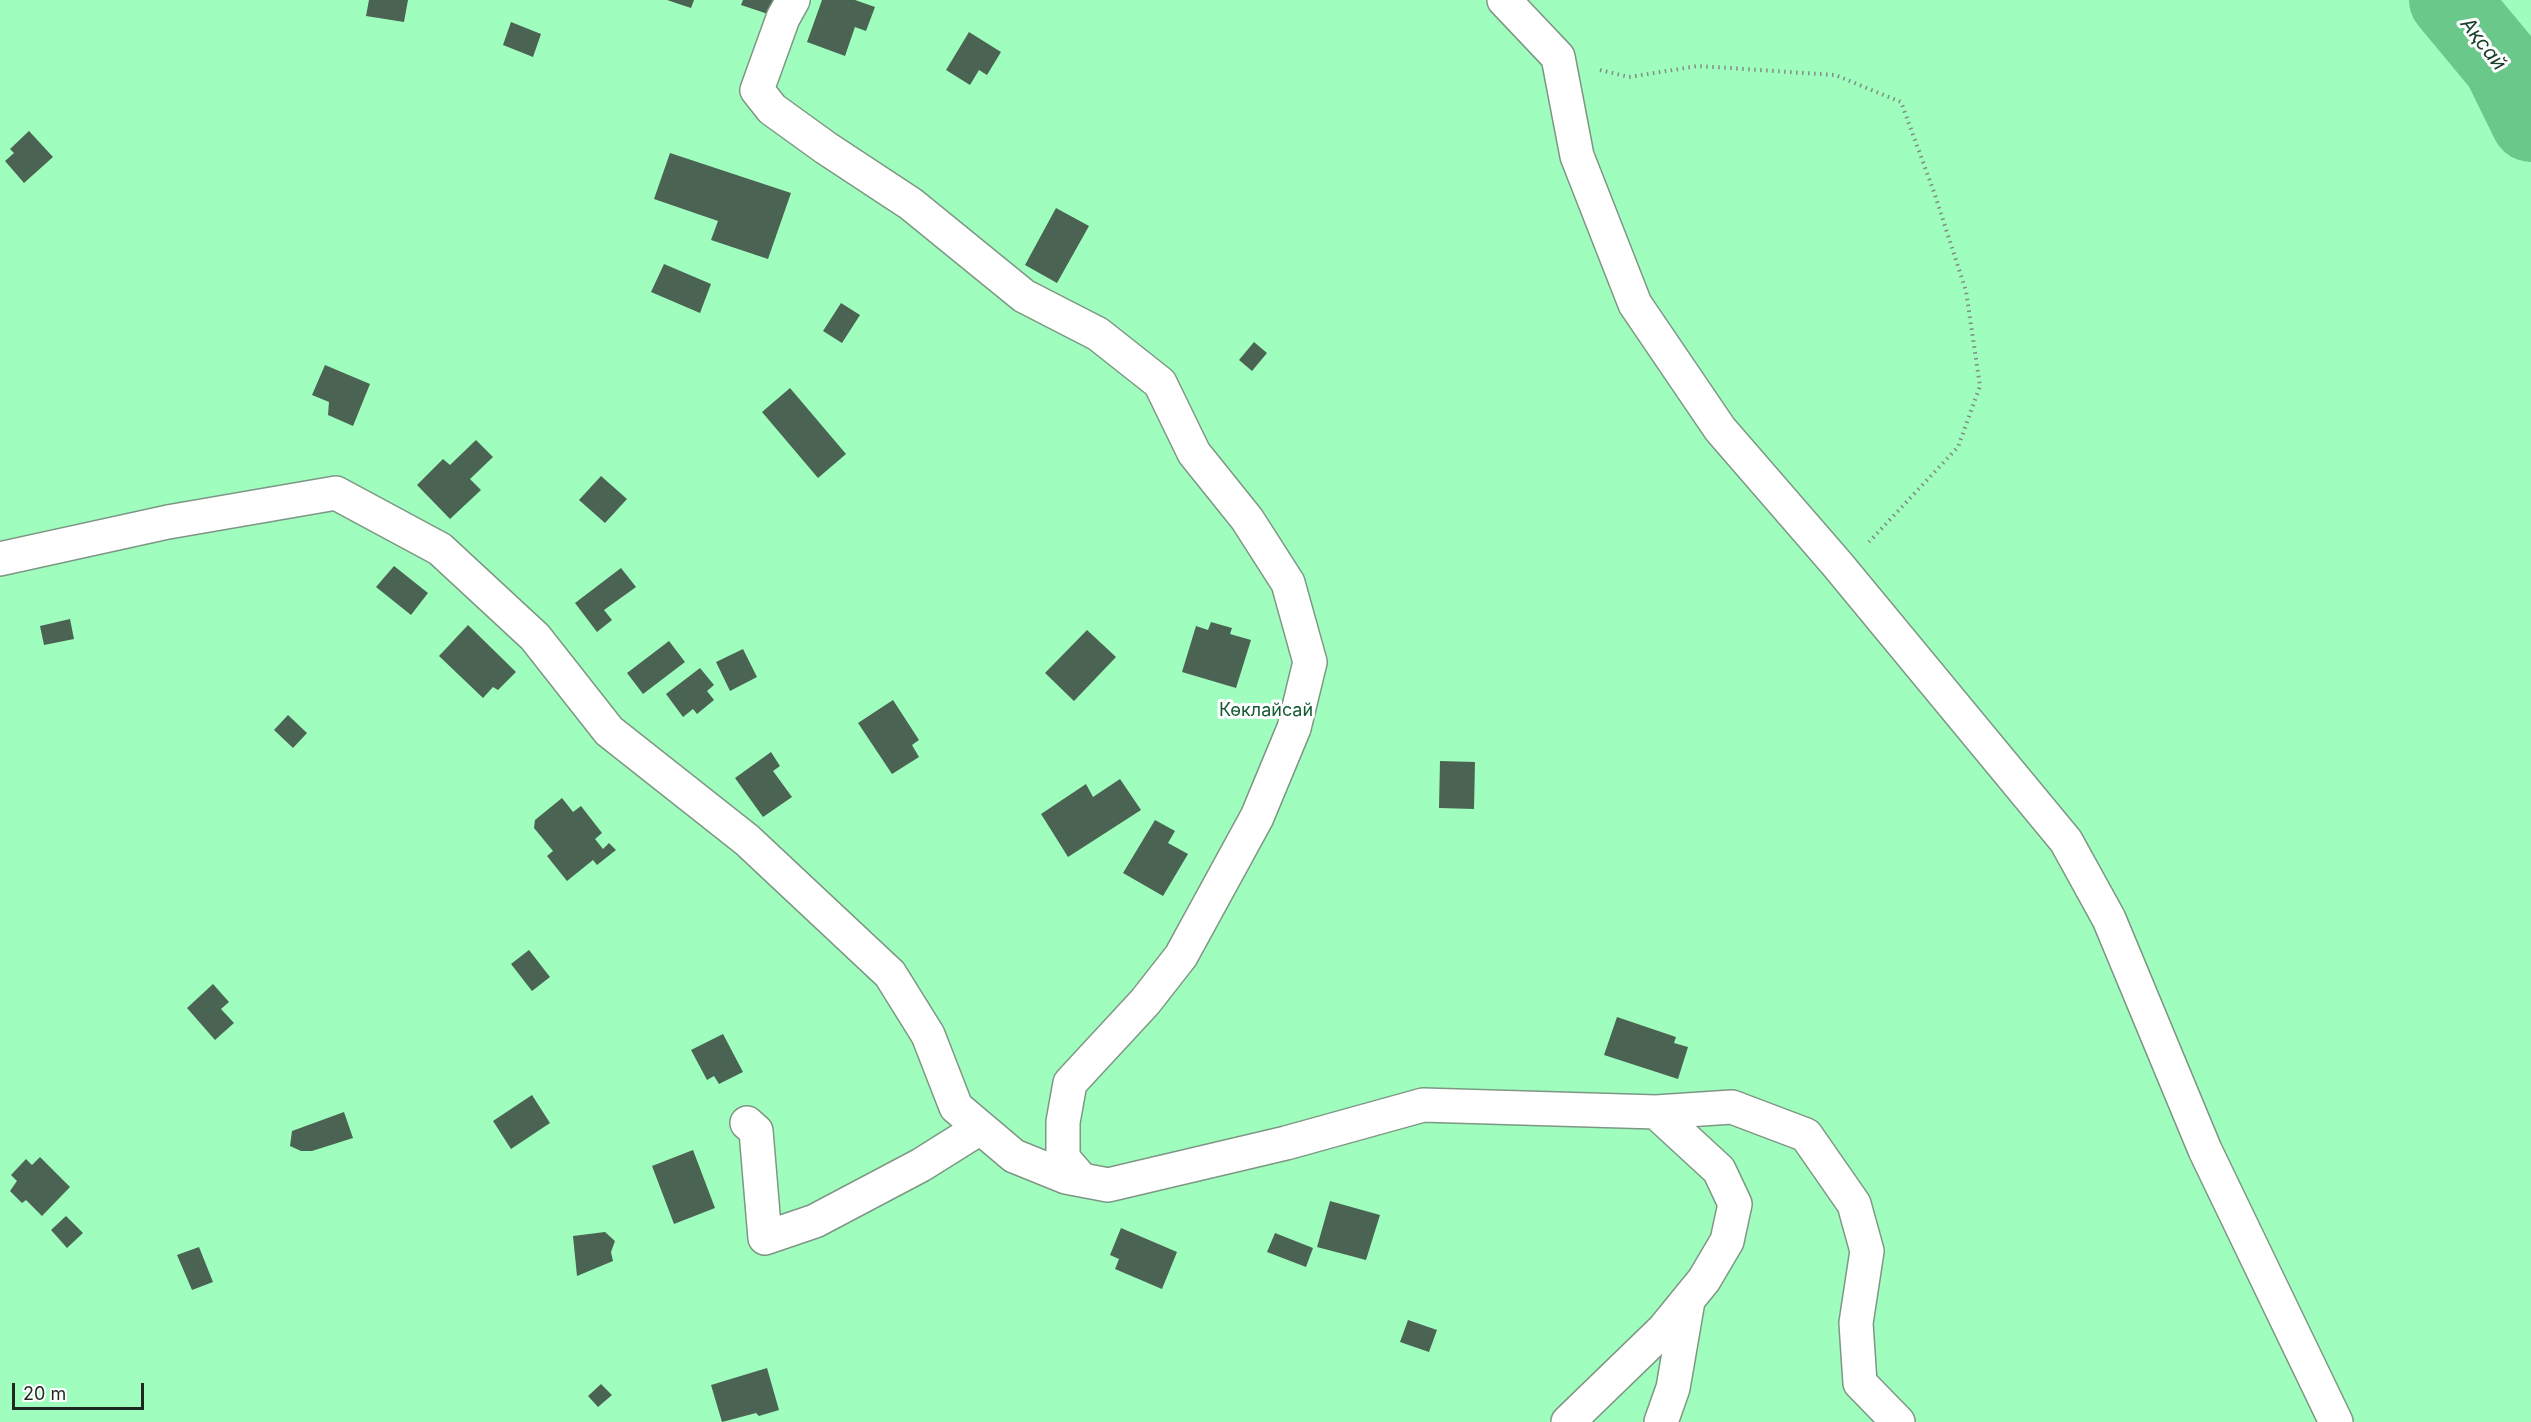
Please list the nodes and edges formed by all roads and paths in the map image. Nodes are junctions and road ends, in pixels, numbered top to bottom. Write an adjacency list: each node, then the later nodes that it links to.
1 (793, 0): 9 (street)
2 (1504, 0): 3 (street)
3 (1558, 57): 5 (street); 5 (path)
4 (0, 559): 8 (street)
5 (1842, 572): 14 (street)
6 (1656, 1112): 9 (street); 10 (street); 13 (street)
7 (747, 1123): 8 (street)
8 (980, 1128): 9 (street)
9 (1082, 1180)
10 (1688, 1299): 11 (street); 12 (street)
11 (1568, 1422)
12 (1661, 1422)
13 (1898, 1422)
14 (2336, 1422)

